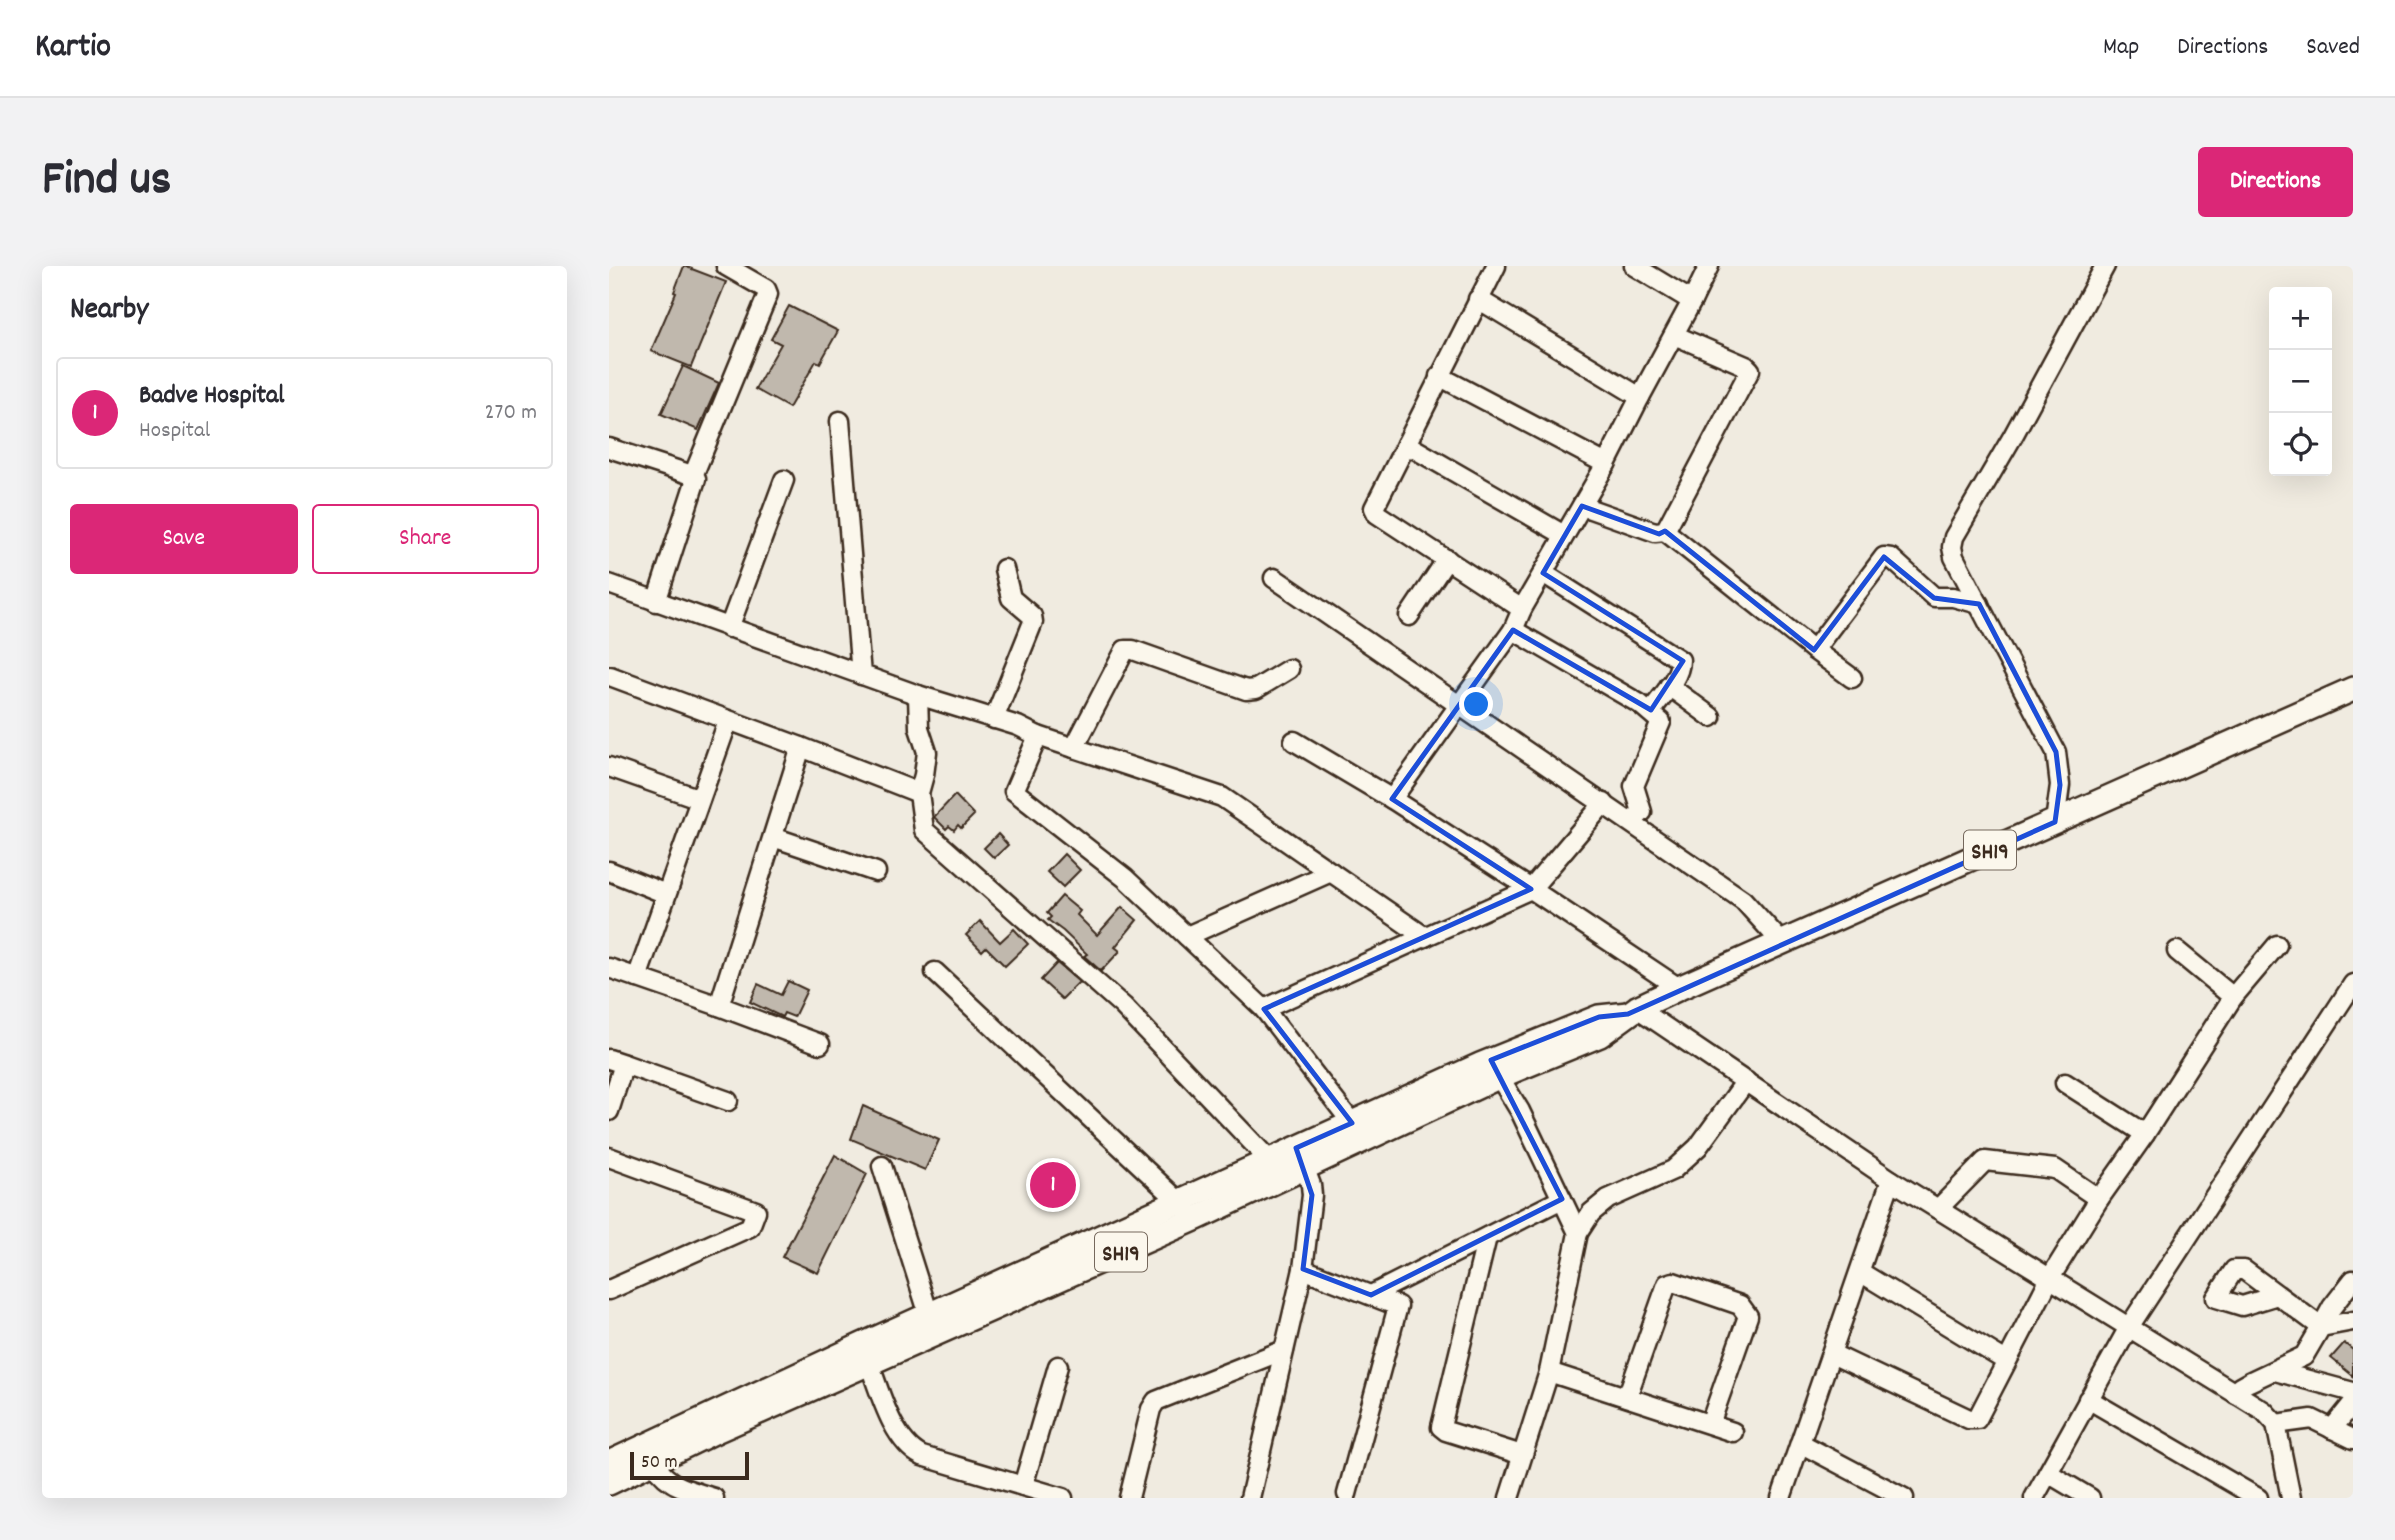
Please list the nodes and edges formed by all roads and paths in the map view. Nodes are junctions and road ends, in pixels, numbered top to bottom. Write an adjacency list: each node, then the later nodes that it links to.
1 (726, 266): 15 (street)
2 (1496, 266): 6 (street)
3 (1634, 266): 7 (street)
4 (1709, 266): 7 (street)
5 (2105, 266): 26 (street)
6 (1478, 299): 9 (street); 10 (street)
7 (1692, 301): 8 (street)
8 (1674, 335): 10 (street); 18 (street)
9 (1439, 376): 12 (street); 14 (street)
10 (1640, 397): 14 (street)
11 (840, 421): 33 (street)
12 (1406, 444): 19 (street); 20 (street)
13 (609, 448): 15 (street)
14 (1606, 464): 17 (street)
15 (694, 476): 25 (street)
16 (783, 480): 29 (street)
17 (1582, 506): 18 (street); 19 (street)
18 (1665, 531): 31 (street)
19 (1564, 535): 22 (street)
20 (1447, 559): 27 (street); 28 (street)
21 (1004, 569): 42 (street)
22 (1543, 573): 27 (street); 36 (street)
23 (1274, 578): 39 (street)
24 (609, 584): 25 (street)
25 (656, 602): 29 (street)
26 (1979, 604): 31 (street); 53 (street)
27 (1522, 609): 30 (street)
28 (1409, 616)
29 (729, 628): 33 (street)
30 (1513, 630): 39 (street); 40 (street)
31 (1814, 650): 35 (street)
32 (1289, 669): 47 (street)
33 (861, 675): 38 (street)
34 (609, 677): 43 (street)
35 (1852, 678)
36 (1669, 686): 40 (street); 41 (street)
37 (2353, 689): 53 (main road, SH19)
38 (918, 695): 42 (street); 49 (street)
39 (1459, 706): 51 (street); 52 (street)
40 (1650, 712): 54 (street)
41 (1711, 717)
42 (993, 719): 44 (street)
43 (728, 721): 46 (street); 50 (street)
44 (1038, 736): 47 (street); 61 (street)
45 (1294, 741): 51 (street)
46 (801, 747): 49 (street); 55 (street)
47 (1074, 748): 58 (street)
48 (609, 767): 50 (street)
49 (919, 793): 86 (street)
50 (700, 799): 60 (street)
51 (1392, 799): 59 (street)
52 (1604, 803): 54 (street); 59 (street)
53 (2055, 821): 63 (main road, SH19)
54 (1631, 822): 63 (street)
55 (773, 837): 57 (street); 72 (street)
56 (609, 871): 60 (street)
57 (876, 872)
58 (1331, 872): 61 (street); 62 (street)
59 (1531, 889): 62 (street); 70 (street)
60 (666, 894): 68 (street)
61 (1187, 936): 73 (street)
62 (1425, 937): 73 (street)
63 (1782, 943): 70 (main road, SH19)
64 (2277, 945): 71 (street)
65 (2177, 951): 71 (street)
66 (609, 968): 68 (street)
67 (935, 972): 91 (street)
68 (637, 978): 72 (street)
69 (2353, 984): 105 (street)
70 (1679, 988): 74 (main road, SH19)
71 (2233, 997): 83 (street)
72 (719, 1006): 75 (street)
73 (1264, 1009): 82 (street)
74 (1633, 1011): 77 (main road, SH19); 78 (street)
75 (820, 1044)
76 (617, 1061): 80 (street); 81 (street)
77 (1495, 1069): 82 (main road, SH19); 85 (main road, SH19); 89 (street)
78 (1746, 1081): 88 (street); 94 (street)
79 (2065, 1083): 83 (street)
80 (728, 1101)
81 (609, 1111)
82 (1352, 1122): 85 (main road, SH19)
83 (2145, 1134): 90 (street)
84 (609, 1157): 100 (street)
85 (1300, 1157): 86 (main road, SH19); 93 (main road, SH19); 96 (street)
86 (1269, 1160): 91 (main road, SH19)
87 (881, 1166): 103 (street)
88 (1891, 1180): 92 (street); 97 (street)
89 (1562, 1199): 94 (street); 95 (street)
90 (2099, 1199): 92 (street); 98 (street)
91 (1178, 1200): 93 (street); 103 (main road, SH19)
92 (1937, 1209): 98 (street)
93 (1197, 1218): 108 (main road, SH19)
94 (1578, 1233): 113 (street)
95 (1487, 1237): 102 (street); 126 (street)
96 (1303, 1269): 102 (street); 107 (street)
97 (1860, 1272): 109 (street); 110 (street)
98 (2050, 1278): 105 (street); 110 (street)
99 (2353, 1280): 106 (street)
100 (609, 1290)
101 (2278, 1295): 106 (street)
102 (1371, 1296): 131 (street)
103 (929, 1315): 108 (main road, SH19)
104 (2353, 1321): 106 (street)
105 (2129, 1327): 115 (street); 117 (street)
106 (2321, 1327): 112 (street)
107 (1284, 1350): 134 (street); 135 (street)
108 (866, 1354): 125 (main road, SH19); 130 (street)
109 (1832, 1354): 110 (street); 124 (street)
110 (2006, 1361)
111 (1058, 1366): 130 (street)
112 (2275, 1371): 114 (street); 115 (street)
113 (1549, 1372): 116 (street); 126 (street)
114 (2353, 1392)
115 (2235, 1394): 120 (street)
116 (1626, 1397): 119 (street); 119 (street)
117 (2088, 1399): 128 (street); 141 (street)
118 (2353, 1403): 121 (street)
119 (1710, 1424): 122 (street)
120 (2276, 1424): 121 (street); 142 (street)
121 (2332, 1429): 123 (street)
122 (1733, 1432)
123 (2353, 1439)
124 (1800, 1443): 137 (street); 138 (street)
125 (648, 1454): 127 (main road, SH19); 129 (main road, SH19); 132 (street)
126 (1522, 1455): 136 (street)
127 (609, 1464)
128 (2049, 1474): 139 (street); 140 (street)
129 (609, 1483)
130 (1023, 1486): 133 (street)
131 (1351, 1497)
132 (714, 1498)
133 (1063, 1498)
134 (1129, 1498)
135 (1250, 1498)
136 (1509, 1498)
137 (1781, 1498)
138 (1904, 1498)
139 (2033, 1498)
140 (2090, 1498)
141 (2258, 1498)
142 (2291, 1498)

